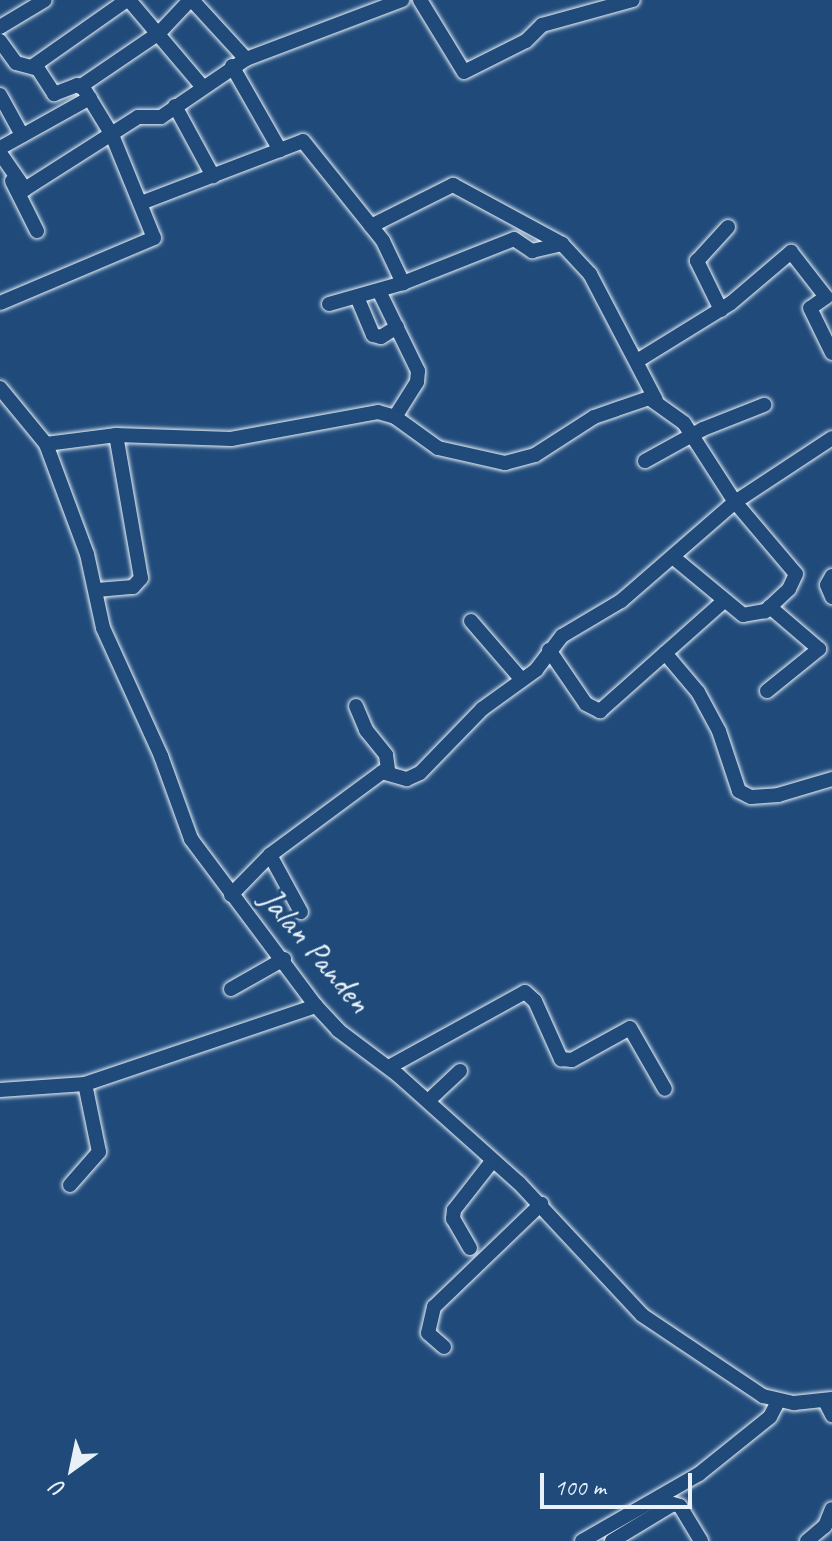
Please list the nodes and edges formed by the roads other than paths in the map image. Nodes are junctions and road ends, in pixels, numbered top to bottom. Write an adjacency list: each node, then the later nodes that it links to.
1 (45, 0): 8 (street)
2 (128, 0): 9 (street); 12 (street)
3 (191, 0): 9 (street); 11 (street)
4 (402, 0): 7 (street)
5 (420, 0): 6 (street)
6 (633, 0)
7 (371, 5): 11 (street)
8 (0, 27)
9 (159, 33): 14 (street); 15 (street)
10 (2, 51): 12 (street)
11 (246, 59): 13 (street)
12 (33, 66): 15 (street)
13 (232, 66): 14 (street); 21 (street)
14 (202, 86): 17 (street)
15 (85, 92): 18 (street); 19 (street)
16 (0, 95): 18 (street)
17 (175, 106): 19 (street); 23 (street)
18 (22, 135): 20 (street)
19 (112, 135): 22 (street); 24 (street)
20 (0, 150): 22 (street)
21 (280, 150): 23 (street); 25 (street)
22 (11, 173): 27 (street)
23 (213, 176): 24 (street)
24 (141, 203): 33 (street)
25 (371, 226): 28 (street); 29 (street)
26 (728, 227): 35 (street)
27 (37, 231)
28 (562, 244): 29 (street); 38 (street)
29 (403, 283): 30 (street)
30 (379, 291): 31 (street); 36 (street)
31 (357, 297): 34 (street); 36 (street)
32 (829, 300): 35 (street); 37 (street)
33 (0, 303)
34 (329, 304)
35 (721, 310): 38 (street)
36 (397, 327): 42 (street)
37 (832, 353)
38 (637, 361): 40 (street)
39 (0, 388): 46 (street, Jalan Panden)
40 (656, 400): 42 (street); 44 (street)
41 (764, 405): 44 (street)
42 (395, 417): 43 (street)
43 (116, 435): 46 (street); 51 (street)
44 (693, 435): 47 (street); 48 (street)
45 (832, 438): 48 (street)
46 (46, 444): 51 (street, Jalan Panden)
47 (645, 461)
48 (735, 502): 49 (street); 54 (street)
49 (673, 557): 53 (street); 56 (street)
50 (832, 576): 52 (street)
51 (97, 590): 64 (street, Jalan Panden)
52 (832, 597)
53 (724, 601): 54 (street); 57 (street)
54 (770, 607): 59 (street)
55 (471, 621): 58 (street)
56 (549, 650): 57 (street); 58 (street)
57 (665, 653): 62 (street)
58 (521, 679): 61 (street)
59 (767, 691)
60 (356, 706): 61 (street)
61 (388, 770): 63 (street)
62 (832, 779)
63 (270, 855): 64 (street); 65 (street)
64 (231, 895): 66 (street, Jalan Panden)
65 (301, 912)
66 (284, 959): 67 (street); 68 (street, Jalan Panden)
67 (231, 989)
68 (316, 1006): 69 (street, Jalan Panden); 71 (street)
69 (389, 1067): 72 (street); 74 (street, Jalan Panden)
70 (460, 1071): 74 (street)
71 (85, 1084): 73 (street); 76 (street)
72 (665, 1089)
73 (0, 1090)
74 (428, 1101): 75 (street, Jalan Panden)
75 (493, 1160): 77 (street, Jalan Panden); 78 (street)
76 (70, 1185)
77 (541, 1204): 79 (street); 81 (street, Jalan Panden)
78 (470, 1248)
79 (444, 1347)
80 (828, 1400): 81 (street, Jalan Panden); 82 (street)
81 (778, 1401): 84 (street)
82 (832, 1415)
83 (832, 1509): 87 (street)
84 (582, 1541)
85 (612, 1541): 86 (street)
86 (701, 1541)
87 (807, 1541)

